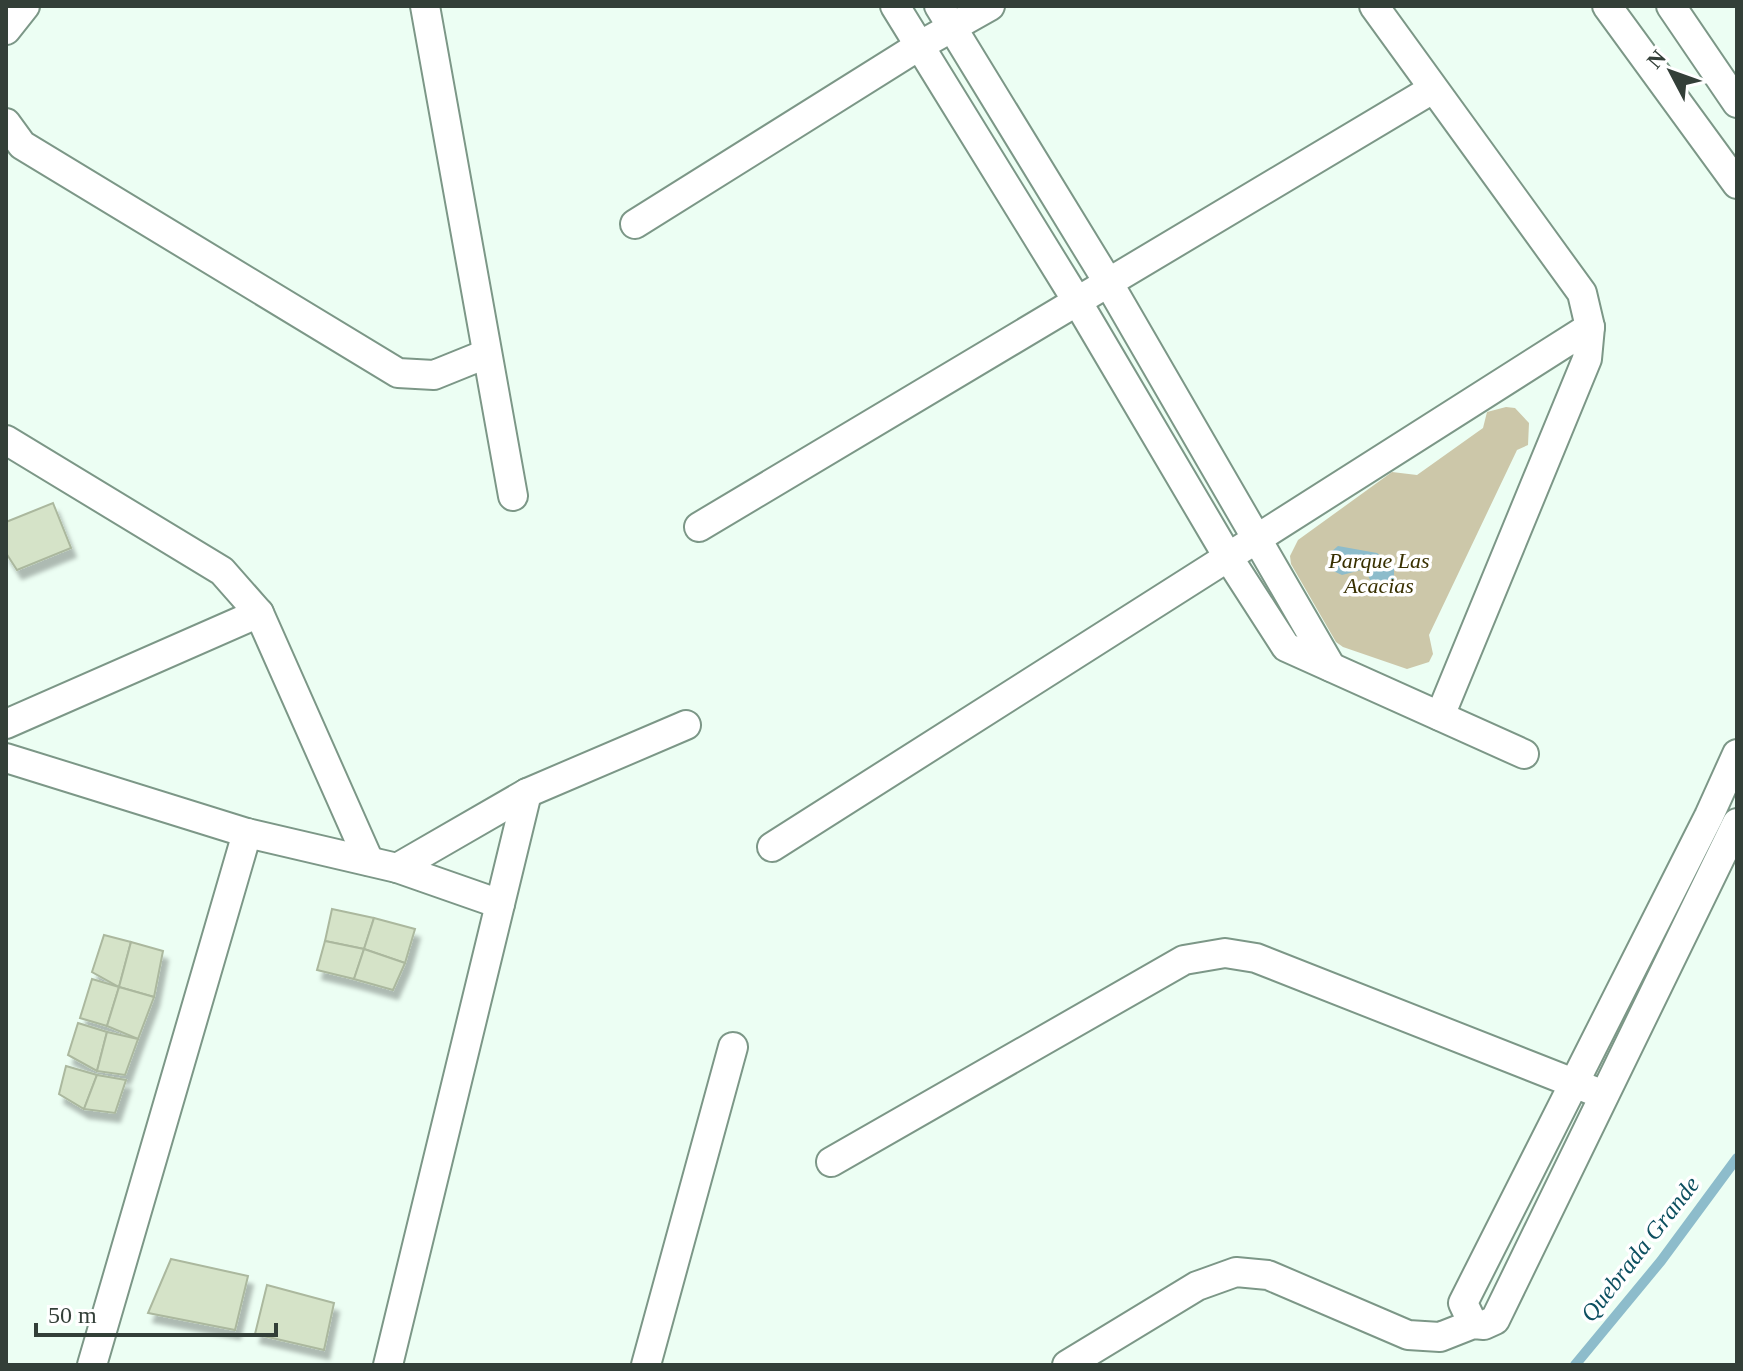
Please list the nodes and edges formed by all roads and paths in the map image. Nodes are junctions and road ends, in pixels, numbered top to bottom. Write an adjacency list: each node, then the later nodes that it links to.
1 (25, 6): 9 (street)
2 (425, 6): 19 (street)
3 (895, 6): 10 (street)
4 (990, 6): 8 (street)
5 (1374, 6): 11 (street)
6 (1607, 6): 14 (street)
7 (1671, 6): 12 (street)
8 (946, 17): 10 (street); 16 (street)
9 (6, 30)
10 (919, 46): 15 (street); 17 (street)
11 (1431, 90): 16 (street); 18 (street)
12 (1737, 103)
13 (6, 123): 19 (street)
14 (1737, 184)
15 (635, 224)
16 (1108, 282): 17 (street); 23 (street)
17 (1077, 301): 22 (street); 24 (street)
18 (1590, 327): 23 (street); 27 (street)
19 (486, 354): 21 (street)
20 (6, 440): 25 (street)
21 (513, 496)
22 (699, 527)
23 (1258, 540): 24 (street); 26 (street)
24 (1228, 557): 26 (street); 36 (street)
25 (259, 613): 28 (street); 37 (street)
26 (1331, 667): 27 (street)
27 (1440, 716): 30 (street)
28 (6, 724)
29 (686, 725): 33 (street)
30 (1524, 754)
31 (1737, 754): 41 (street)
32 (6, 758): 35 (street)
33 (527, 793): 38 (street); 39 (street)
34 (1737, 823): 42 (street)
35 (247, 833): 37 (street); 45 (street)
36 (772, 847)
37 (369, 861): 38 (street)
38 (397, 868): 39 (street)
39 (500, 904): 46 (street)
40 (733, 1047): 47 (street)
41 (1572, 1081): 42 (street); 43 (street); 44 (street)
42 (1604, 1095): 44 (street)
43 (831, 1162)
44 (1473, 1324): 48 (street)
45 (92, 1365)
46 (388, 1365)
47 (646, 1365)
48 (1067, 1365)

